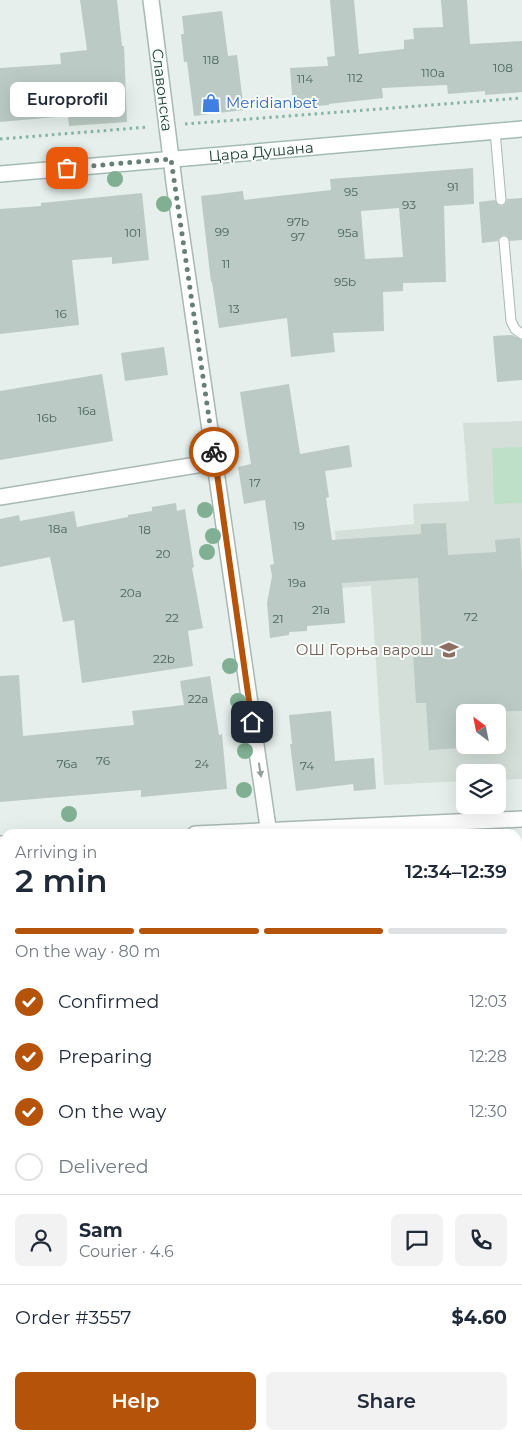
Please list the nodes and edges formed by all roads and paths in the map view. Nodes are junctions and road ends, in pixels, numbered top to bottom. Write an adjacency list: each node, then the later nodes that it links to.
1 (151, 0): 3 (street, Славонска)
2 (522, 98): 3 (path)
3 (167, 125): 6 (path); 7 (street, Славонска)
4 (522, 129): 5 (street, Цара Душана)
5 (495, 132): 7 (street, Цара Душана); 9 (lane)
6 (0, 139)
7 (171, 159): 8 (street, Цара Душана); 12 (street, Славонска)
8 (0, 174)
9 (501, 200)
10 (504, 241): 11 (lane)
11 (522, 334)
12 (215, 462): 13 (street); 15 (street, Славонска, one-way to 15)
13 (0, 497)
14 (522, 819): 16 (street)
15 (269, 829)
16 (327, 829)

